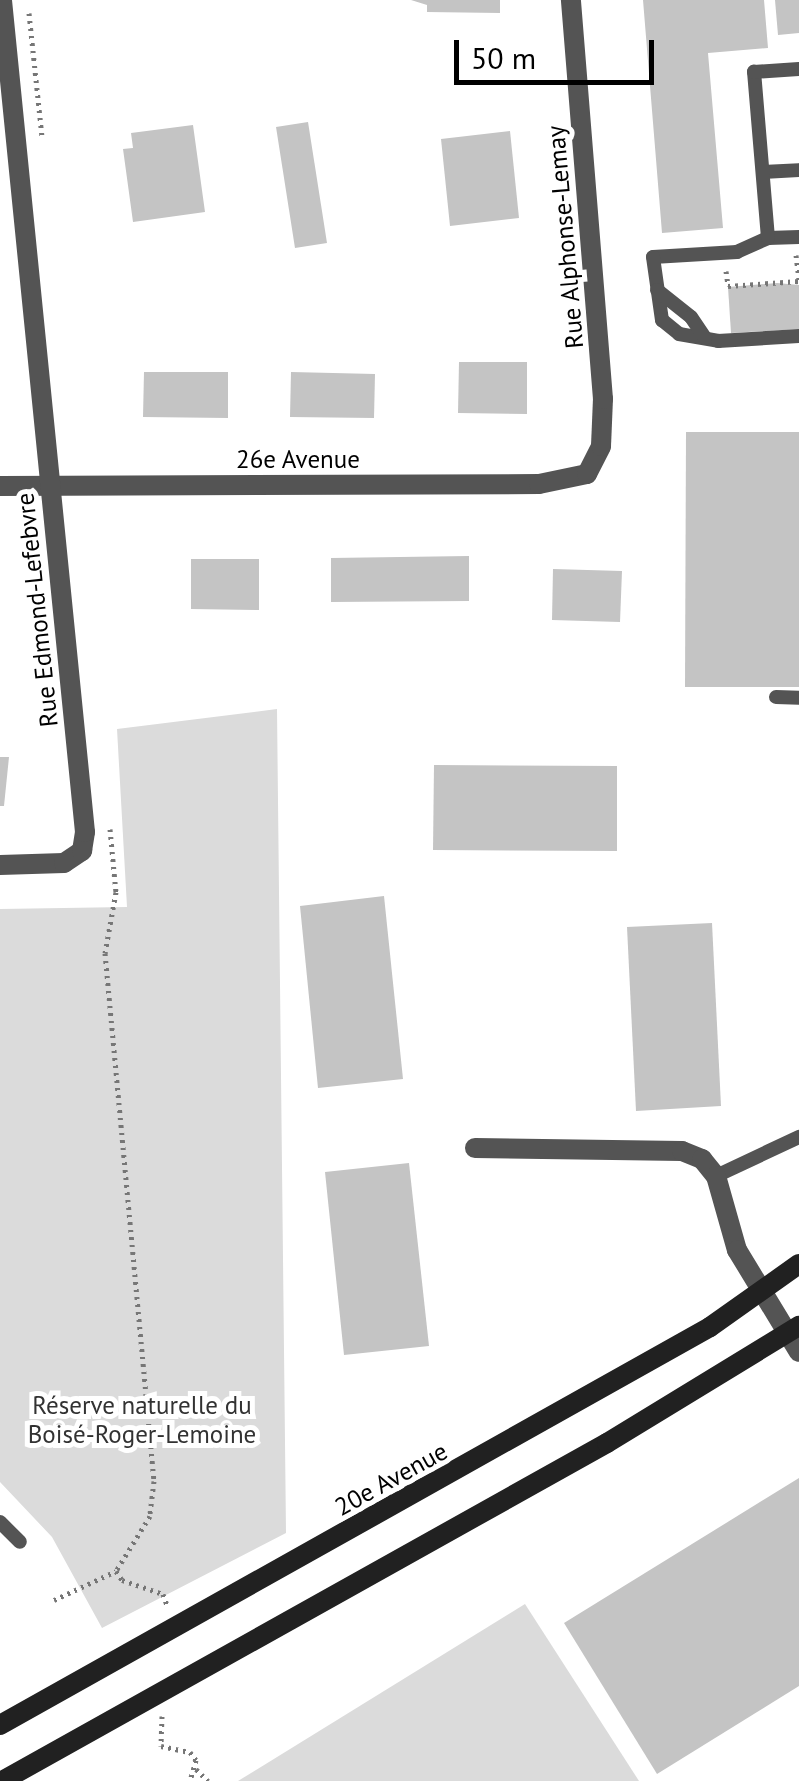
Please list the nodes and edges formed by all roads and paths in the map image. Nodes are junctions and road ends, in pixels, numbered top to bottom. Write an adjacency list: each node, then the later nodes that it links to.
1 (2, 0): 14 (street, Rue Edmond-Lefebvre)
2 (28, 0): 5 (path)
3 (570, 0): 13 (street, Rue Alphonse-Lemay)
4 (799, 68): 7 (lane)
5 (41, 130)
6 (799, 170): 7 (lane)
7 (763, 172): 9 (lane)
8 (799, 237): 9 (lane)
9 (768, 238): 12 (lane)
10 (799, 282): 11 (path)
11 (728, 286)
12 (799, 336)
13 (592, 468): 14 (street, 26e Avenue)
14 (50, 485): 15 (street, 26e Avenue); 18 (street, Rue Edmond-Lefebvre)
15 (0, 486)
16 (776, 697): 17 (lane)
17 (799, 698)
18 (0, 864)
19 (116, 892): 28 (path)
20 (799, 1137): 22 (lane)
21 (475, 1148): 22 (street)
22 (716, 1176): 24 (street)
23 (799, 1264): 24 (street, 20e Avenue)
24 (763, 1292): 25 (street); 32 (street, 20e Avenue)
25 (797, 1337): 34 (street)
26 (0, 1522): 27 (lane)
27 (20, 1542)
28 (116, 1571): 29 (path); 30 (path)
29 (54, 1600)
30 (166, 1616)
31 (162, 1710): 33 (path)
32 (0, 1725)
33 (196, 1769): 35 (path); 36 (path)
34 (2, 1781)
35 (190, 1781)
36 (208, 1781)

